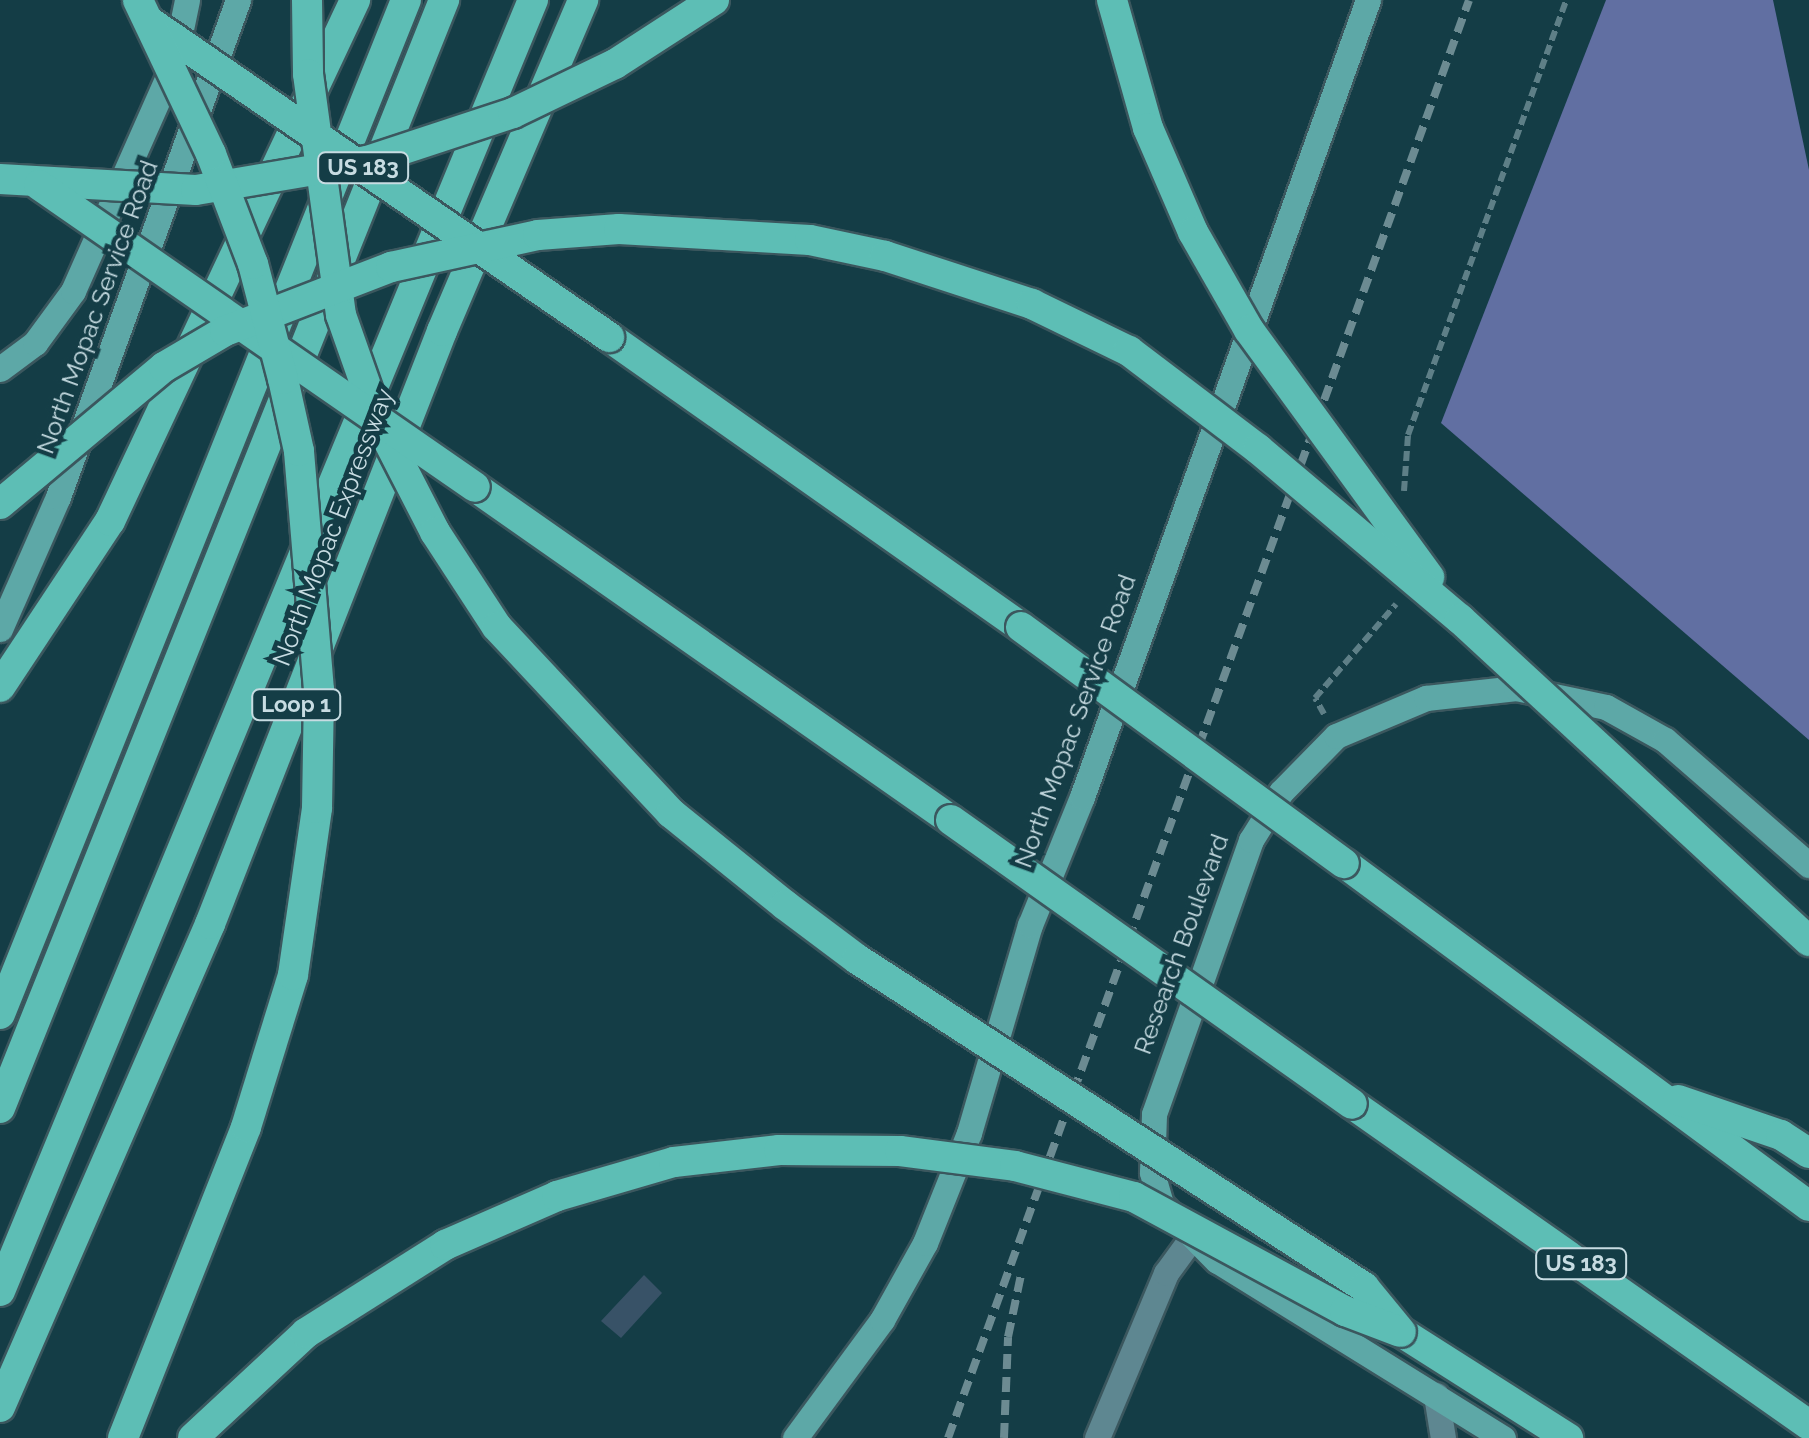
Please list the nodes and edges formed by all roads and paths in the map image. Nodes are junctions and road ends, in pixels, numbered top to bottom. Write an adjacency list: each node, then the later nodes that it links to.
1 (118, 0): 28 (highway, US 183, bridge)
2 (138, 0): 38 (highway, bridge)
3 (187, 0): 17 (main road)
4 (238, 0): 22 (main road, North Mopac Service Road)
5 (307, 0): 34 (highway, bridge)
6 (356, 0): 23 (highway)
7 (406, 0): 27 (highway)
8 (444, 0): 29 (highway)
9 (533, 0): 33 (highway)
10 (583, 0): 36 (highway, North Mopac Expressway / Loop 1)
11 (714, 0): 16 (highway, bridge)
12 (1112, 0): 21 (highway, bridge)
13 (1368, 0): 40 (main road, North Mopac Service Road)
14 (1566, 0): 18 (path)
15 (0, 158): 37 (highway, US 183, bridge)
16 (0, 179)
17 (0, 369)
18 (1406, 503)
19 (0, 504): 21 (highway, bridge)
20 (1405, 589): 24 (path)
21 (1460, 619): 26 (highway, bridge)
22 (0, 629)
23 (0, 687)
24 (1326, 719)
25 (1809, 865): 32 (main road, Research Boulevard)
26 (1809, 941)
27 (0, 1014)
28 (1651, 1090): 30 (highway); 31 (highway, US 183)
29 (0, 1108)
30 (1809, 1153)
31 (1809, 1206)
32 (1193, 1236): 35 (main road, Research Boulevard); 41 (lane)
33 (0, 1291)
34 (1401, 1332): 39 (highway, bridge); 44 (highway)
35 (1436, 1395): 42 (lane); 43 (main road, Research Boulevard)
36 (0, 1407)
37 (1809, 1424)
38 (123, 1438)
39 (193, 1438)
40 (795, 1438)
41 (1097, 1438)
42 (1443, 1438)
43 (1503, 1438)
44 (1568, 1438)

